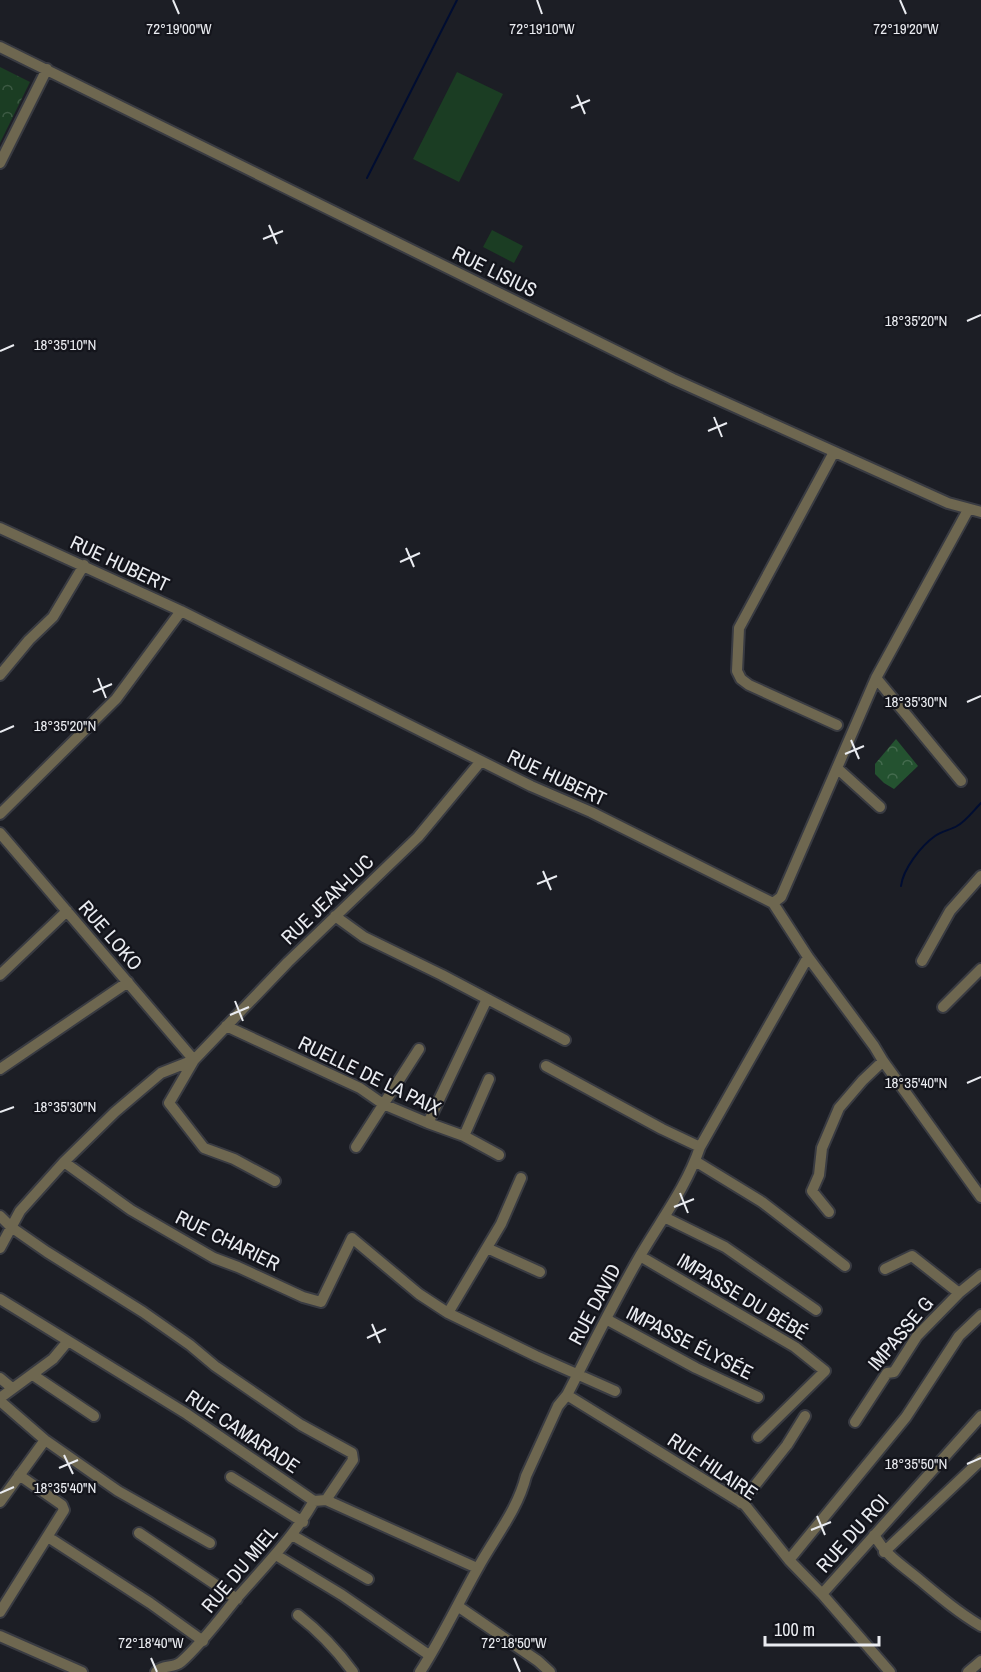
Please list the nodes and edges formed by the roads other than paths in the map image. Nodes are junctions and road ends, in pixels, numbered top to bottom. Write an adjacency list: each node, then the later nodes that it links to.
1 (0, 47): 2 (street, RUE LISIUS)
2 (47, 69): 3 (street); 4 (street, RUE LISIUS)
3 (0, 163)
4 (834, 452): 6 (street, RUE LISIUS); 12 (street)
5 (981, 513): 6 (street, RUE LISIUS)
6 (963, 519): 11 (street)
7 (0, 528): 8 (street, RUE HUBERT)
8 (84, 566): 9 (street, RUE HUBERT); 10 (street)
9 (181, 611): 13 (street, RUE HUBERT); 17 (street)
10 (0, 675)
11 (876, 678): 14 (street); 15 (street)
12 (837, 725)
13 (481, 761): 20 (street, RUE HUBERT); 22 (street, RUE JEAN-LUC)
14 (838, 769): 16 (street); 20 (street)
15 (961, 781)
16 (880, 807)
17 (0, 813)
18 (0, 833): 21 (street, RUE LOKO)
19 (981, 876): 24 (street)
20 (773, 903): 23 (street)
21 (67, 911): 26 (street); 27 (street, RUE LOKO)
22 (335, 916): 28 (street); 30 (street, RUE JEAN-LUC)
23 (807, 957): 34 (street); 42 (street, RUE DAVID)
24 (922, 961)
25 (981, 969): 29 (street)
26 (0, 975)
27 (128, 982): 33 (street, RUE LOKO); 36 (street)
28 (488, 999): 31 (street); 39 (street)
29 (943, 1007)
30 (226, 1026): 33 (street, RUE JEAN-LUC); 38 (street, RUELLE DE LA PAIX)
31 (565, 1040)
32 (419, 1049): 38 (street)
33 (194, 1060): 45 (street); 47 (street)
34 (883, 1062): 48 (street); 49 (street)
35 (546, 1066): 42 (street)
36 (0, 1069)
37 (489, 1078): 40 (street)
38 (383, 1104): 39 (street, RUELLE DE LA PAIX); 41 (street)
39 (428, 1124): 40 (street, RUELLE DE LA PAIX)
40 (464, 1136): 43 (street, RUELLE DE LA PAIX)
41 (356, 1147)
42 (700, 1147): 44 (street, RUE DAVID)
43 (499, 1155)
44 (695, 1161): 51 (street, RUE DAVID); 56 (street)
45 (64, 1162): 52 (street); 63 (street, RUE CHARIER)
46 (521, 1178): 54 (street)
47 (275, 1181)
48 (981, 1197)
49 (829, 1212)
50 (0, 1216): 52 (street)
51 (664, 1217): 55 (street, RUE DAVID); 62 (street)
52 (11, 1227): 53 (street); 85 (street, RUE DU MIEL)
53 (0, 1248)
54 (487, 1248): 58 (street); 63 (street)
55 (640, 1256): 65 (street, RUE DAVID); 79 (street, IMPASSE DU BÉBÉ)
56 (845, 1266)
57 (885, 1269): 60 (street)
58 (540, 1272)
59 (981, 1275): 60 (street, IMPASSE G)
60 (959, 1293): 78 (street, IMPASSE G)
61 (0, 1299): 66 (street, RUE CAMARADE)
62 (816, 1310)
63 (448, 1313): 68 (street)
64 (981, 1315): 95 (street)
65 (606, 1319): 68 (street, RUE DAVID); 73 (street, IMPASSE ÉLYSÉE)
66 (68, 1341): 67 (street); 85 (street, RUE CAMARADE)
67 (33, 1375): 70 (street); 75 (street)
68 (577, 1375): 71 (street); 72 (street, RUE DAVID)
69 (0, 1378): 70 (street)
70 (12, 1388): 74 (street)
71 (615, 1391)
72 (567, 1395): 86 (street, RUE HILAIRE); 96 (street, RUE DAVID)
73 (758, 1397)
74 (0, 1399): 80 (street)
75 (94, 1416)
76 (805, 1416): 86 (street)
77 (981, 1416): 90 (street, RUE DU ROI)
78 (855, 1422)
79 (758, 1437)
80 (45, 1440): 82 (street); 92 (street)
81 (981, 1460): 93 (street)
82 (19, 1476): 84 (street); 91 (street)
83 (231, 1477): 87 (street)
84 (2, 1495)
85 (320, 1501): 87 (street, RUE DU MIEL); 96 (street, RUE CAMARADE)
86 (741, 1503): 95 (street, RUE HILAIRE)
87 (303, 1522): 89 (street, RUE DU MIEL)
88 (139, 1533): 99 (street)
89 (292, 1535): 94 (street, RUE DU MIEL); 97 (street)
90 (874, 1535): 93 (street); 98 (street, RUE DU ROI)
91 (48, 1537): 101 (street); 105 (street)
92 (210, 1543)
93 (884, 1552): 103 (street)
94 (276, 1555): 99 (street, RUE DU MIEL); 106 (street)
95 (789, 1560): 98 (street, RUE HILAIRE)
96 (477, 1568): 100 (street, RUE DAVID)
97 (368, 1579)
98 (822, 1594): 114 (street, RUE HILAIRE)
99 (237, 1599): 105 (street, RUE DU MIEL)
100 (459, 1607): 106 (street, RUE DAVID); 113 (street)
101 (0, 1612)
102 (298, 1616): 111 (street)
103 (981, 1626)
104 (0, 1636): 109 (street)
105 (203, 1641): 110 (street, RUE DU MIEL)
106 (429, 1654): 108 (street, RUE DAVID)
107 (981, 1660): 115 (street)
108 (422, 1669): 112 (street)
109 (82, 1672)
110 (156, 1672)
111 (353, 1672)
112 (434, 1672)
113 (550, 1672)
114 (890, 1672)
115 (968, 1672)

